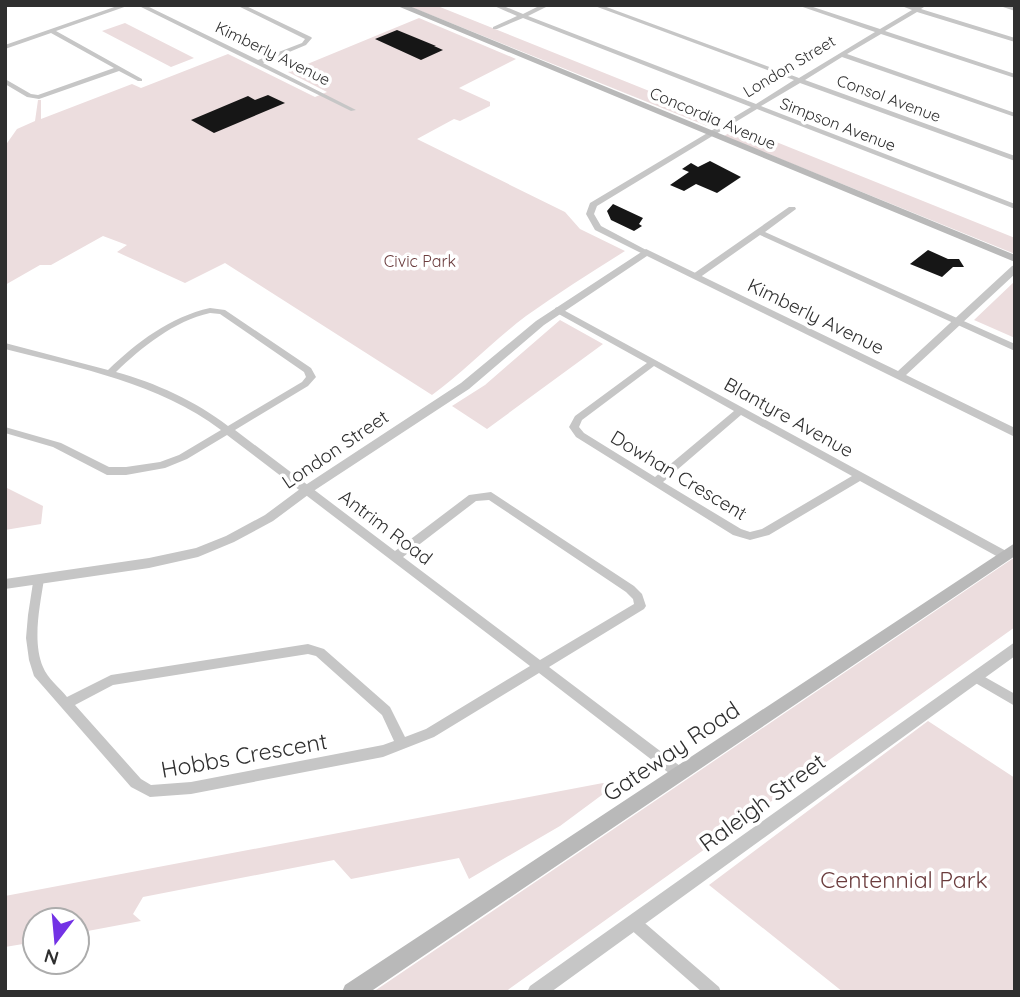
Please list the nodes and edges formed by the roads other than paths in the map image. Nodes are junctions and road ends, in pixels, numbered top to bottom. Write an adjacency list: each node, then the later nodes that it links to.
1 (127, 5): 16 (street)
2 (140, 5): 21 (street, Kimberly Avenue)
3 (239, 5): 21 (street)
4 (399, 5): 30 (main road, Concordia Avenue)
5 (495, 5): 14 (street, Simpson Avenue)
6 (547, 5): 14 (street)
7 (595, 5): 25 (street, Consol Avenue)
8 (800, 5): 17 (street)
9 (902, 5): 13 (street)
10 (924, 5): 13 (street, London Street)
11 (1002, 5): 12 (street)
12 (1015, 9)
13 (916, 10): 17 (street, London Street); 18 (street)
14 (522, 16): 15 (street); 27 (street, Simpson Avenue)
15 (495, 28)
16 (51, 32): 19 (street); 22 (street)
17 (881, 32): 20 (street, London Street); 23 (street)
18 (1015, 40)
19 (5, 47)
20 (842, 55): 25 (street, London Street); 29 (street)
21 (257, 63): 28 (street, Kimberly Avenue)
22 (118, 69): 24 (street); 26 (street)
23 (1015, 75)
24 (140, 80)
25 (800, 80): 27 (street, London Street); 31 (street, Consol Avenue)
26 (5, 81)
27 (755, 107): 30 (street, London Street); 32 (street, Simpson Avenue)
28 (353, 110)
29 (1015, 115)
30 (712, 134): 34 (street, London Street); 37 (main road, Concordia Avenue)
31 (1015, 159)
32 (1015, 207)
33 (792, 209): 35 (street)
34 (603, 231): 36 (street, Kimberly Avenue)
35 (759, 232): 39 (street); 41 (street)
36 (646, 252): 39 (street, Kimberly Avenue); 40 (street, London Street)
37 (1015, 259)
38 (1015, 268): 41 (street)
39 (696, 276): 46 (street, Kimberly Avenue)
40 (558, 310): 44 (street, Blantyre Avenue); 53 (street, London Street)
41 (957, 322): 43 (street); 46 (street)
42 (5, 345): 45 (street, Antrim Road)
43 (1015, 348)
44 (652, 363): 47 (street, Blantyre Avenue); 52 (street, Dowhan Crescent)
45 (110, 373): 49 (street, Antrim Road); 49 (street)
46 (899, 376): 50 (street, Kimberly Avenue)
47 (740, 411): 51 (street, Blantyre Avenue); 52 (street)
48 (5, 430): 49 (street)
49 (229, 430): 53 (street, Antrim Road)
50 (1015, 433)
51 (860, 476): 52 (street, Dowhan Crescent); 54 (street, Blantyre Avenue)
52 (656, 482)
53 (308, 489): 55 (street, Antrim Road); 56 (street, London Street)
54 (1010, 551): 64 (main road, Gateway Road)
55 (396, 556): 59 (street, Antrim Road); 59 (street, Hobbs Crescent)
56 (38, 579): 57 (street, London Street); 62 (street, Hobbs Crescent)
57 (5, 584)
58 (1015, 648): 60 (street, Raleigh Street)
59 (540, 667): 63 (street, Hobbs Crescent); 64 (street, Antrim Road)
60 (976, 677): 61 (street); 65 (street, Raleigh Street)
61 (1015, 701)
62 (65, 704): 63 (street, Hobbs Crescent); 63 (street)
63 (402, 744)
64 (679, 773): 66 (main road, Gateway Road)
65 (634, 923): 67 (street, Raleigh Street); 68 (street)
66 (352, 992)
67 (536, 992)
68 (714, 992)

